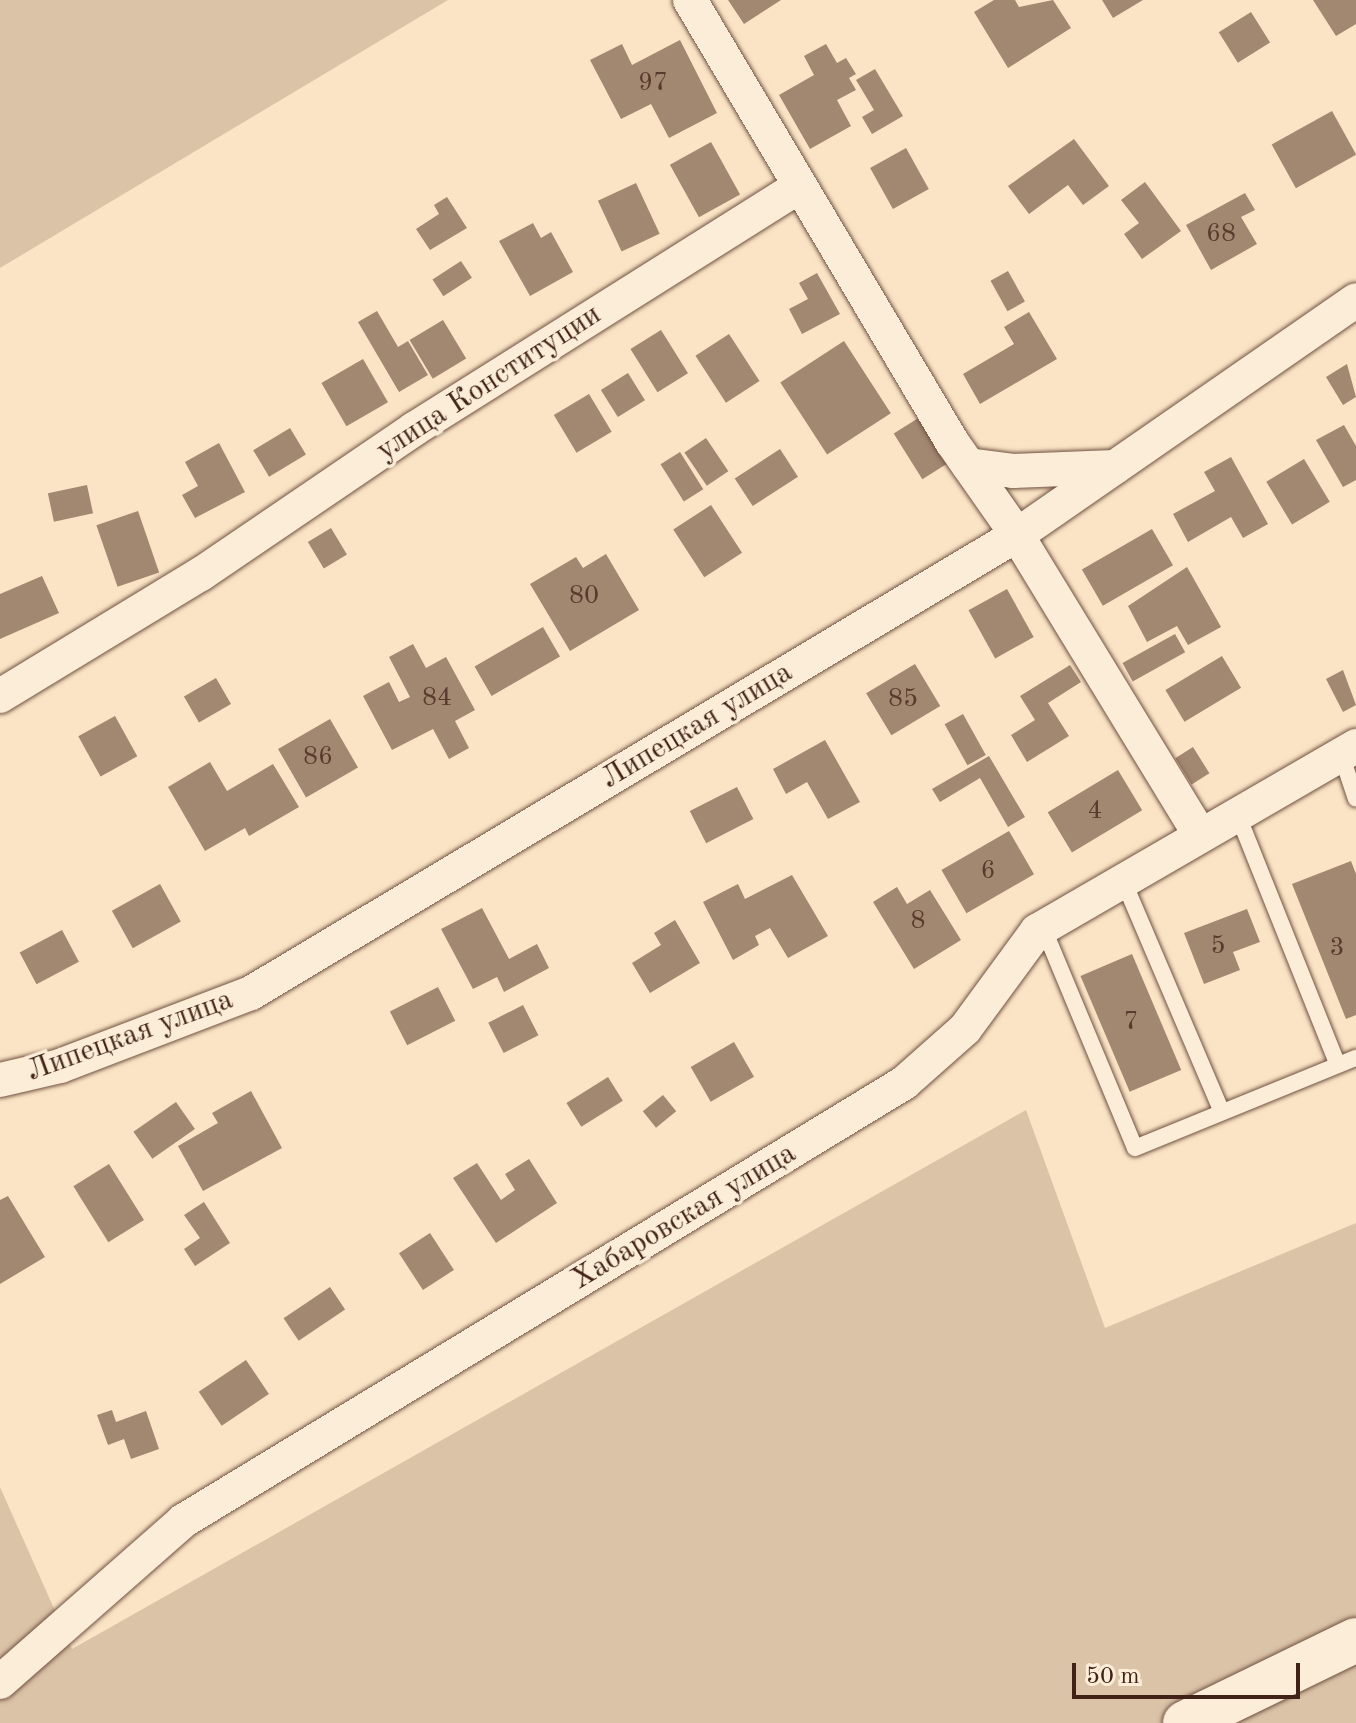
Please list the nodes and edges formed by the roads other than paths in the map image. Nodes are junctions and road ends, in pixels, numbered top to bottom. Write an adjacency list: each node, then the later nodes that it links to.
1 (690, 0): 2 (street)
2 (798, 187): 4 (street); 7 (street, улица Конституции)
3 (1356, 300): 5 (street, Липецкая улица)
4 (968, 465): 5 (street); 6 (street)
5 (1115, 467): 6 (street, Липецкая улица)
6 (1017, 535): 11 (street); 16 (street, Липецкая улица)
7 (0, 696)
8 (1348, 750): 9 (lane); 10 (street, Хабаровская улица)
9 (1356, 799)
10 (1237, 813): 11 (street, Хабаровская улица); 15 (lane)
11 (1200, 835): 12 (street, Хабаровская улица)
12 (1123, 880): 13 (street, Хабаровская улица); 17 (lane)
13 (1043, 927): 17 (lane); 19 (street, Хабаровская улица)
14 (1356, 1058): 15 (lane)
15 (1338, 1065): 17 (lane)
16 (0, 1080)
17 (1222, 1112)
18 (1356, 1640): 20 (street)
19 (0, 1682)
20 (1185, 1723)

